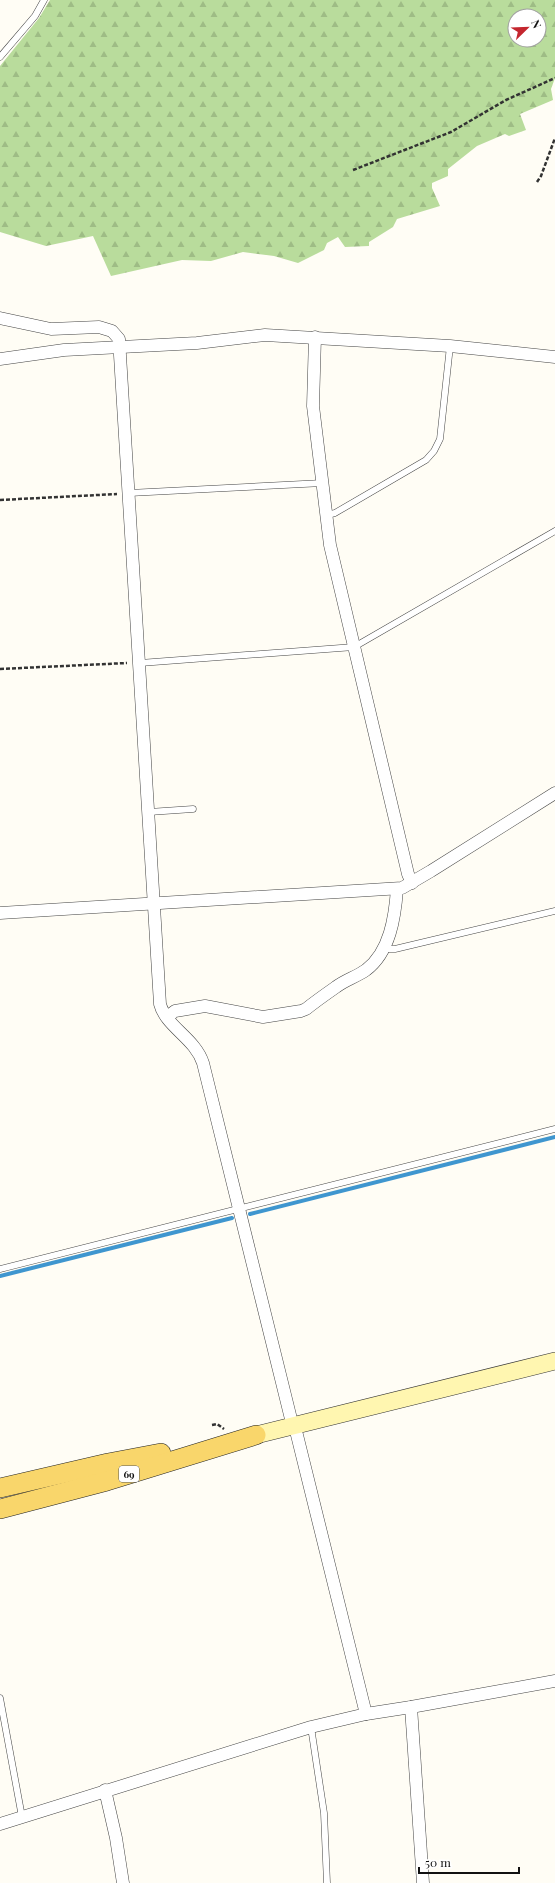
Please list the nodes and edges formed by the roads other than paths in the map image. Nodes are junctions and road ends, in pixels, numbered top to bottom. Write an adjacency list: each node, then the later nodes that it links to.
1 (44, 0): 2 (lane)
2 (0, 57)
3 (0, 318): 6 (street)
4 (315, 337): 5 (street); 6 (street); 9 (street)
5 (450, 346): 7 (street); 11 (lane)
6 (120, 347): 8 (street); 10 (street)
7 (555, 357)
8 (0, 359)
9 (323, 482): 10 (lane); 11 (street)
10 (129, 493): 14 (street)
11 (327, 515): 13 (street)
12 (555, 531): 13 (lane)
13 (354, 647): 14 (lane); 18 (street)
14 (140, 663): 17 (street)
15 (555, 793): 18 (street)
16 (193, 809): 17 (lane)
17 (149, 812): 20 (street)
18 (412, 883): 19 (street)
19 (397, 889): 20 (street); 23 (street)
20 (154, 904): 22 (street); 24 (street)
21 (555, 911): 23 (lane)
22 (0, 913)
23 (384, 949): 24 (street)
24 (167, 1016): 26 (street)
25 (555, 1129): 26 (lane)
26 (239, 1210): 27 (lane); 29 (street)
27 (0, 1269)
28 (555, 1361): 29 (street)
29 (294, 1427): 30 (street); 36 (street)
30 (256, 1436): 31 (main road, 69); 32 (main road, 69)
31 (0, 1488)
32 (0, 1509)
33 (555, 1681): 35 (street)
34 (0, 1698): 39 (lane)
35 (411, 1708): 36 (street); 43 (street)
36 (366, 1714): 37 (street)
37 (312, 1727): 38 (street); 42 (lane)
38 (105, 1790): 39 (street); 41 (street)
39 (22, 1817): 40 (street)
40 (0, 1824)
41 (123, 1883)
42 (327, 1883)
43 (424, 1883)

